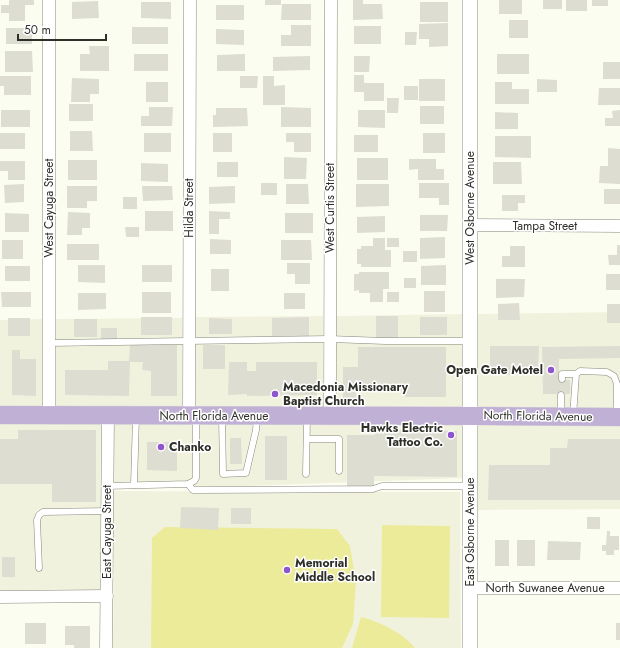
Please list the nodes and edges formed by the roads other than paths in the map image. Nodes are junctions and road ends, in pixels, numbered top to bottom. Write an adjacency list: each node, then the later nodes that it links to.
1 (49, 0): 10 (street, West Cayuga Street)
2 (190, 0): 8 (street, Hilda Street)
3 (331, 0): 7 (street, West Curtis Street)
4 (470, 0): 5 (street, West Osborne Avenue)
5 (470, 225): 6 (street, Tampa Street); 9 (street, West Osborne Avenue)
6 (620, 226)
7 (330, 339): 8 (lane); 9 (lane); 22 (street, West Curtis Street)
8 (189, 341): 10 (lane); 15 (street, Hilda Street)
9 (470, 341): 23 (street, West Osborne Avenue)
10 (49, 343): 16 (street, West Cayuga Street)
11 (576, 374): 12 (lane); 24 (lane); 25 (lane)
12 (562, 379)
13 (562, 395): 24 (lane)
14 (0, 415): 16 (main road, North Florida Avenue)
15 (193, 415): 18 (main road, North Florida Avenue); 19 (main road, North Florida Avenue); 29 (lane)
16 (49, 416): 17 (main road, North Florida Avenue)
17 (108, 416): 18 (main road, North Florida Avenue); 31 (street, East Cayuga Street)
18 (136, 416): 30 (lane)
19 (222, 416): 20 (main road, North Florida Avenue); 20 (lane)
20 (257, 416): 21 (main road, North Florida Avenue)
21 (307, 416): 22 (main road, North Florida Avenue); 26 (lane)
22 (330, 416): 23 (main road, North Florida Avenue)
23 (470, 416): 24 (main road, North Florida Avenue); 32 (street, East Osborne Avenue)
24 (567, 417): 25 (main road, North Florida Avenue)
25 (618, 417)
26 (307, 439): 27 (lane); 28 (lane)
27 (339, 471)
28 (306, 474)
29 (188, 484): 30 (lane); 32 (lane)
30 (134, 485): 31 (lane)
31 (107, 486): 33 (street, East Cayuga Street)
32 (470, 486): 35 (street, East Osborne Avenue)
33 (107, 511): 34 (lane); 37 (street, East Cayuga Street)
34 (39, 568)
35 (470, 588): 36 (street, North Suwanee Avenue); 40 (street, East Osborne Avenue)
36 (620, 588)
37 (107, 596): 38 (street); 39 (street, East Cayuga Street)
38 (0, 597)
39 (106, 648)
40 (470, 648)

